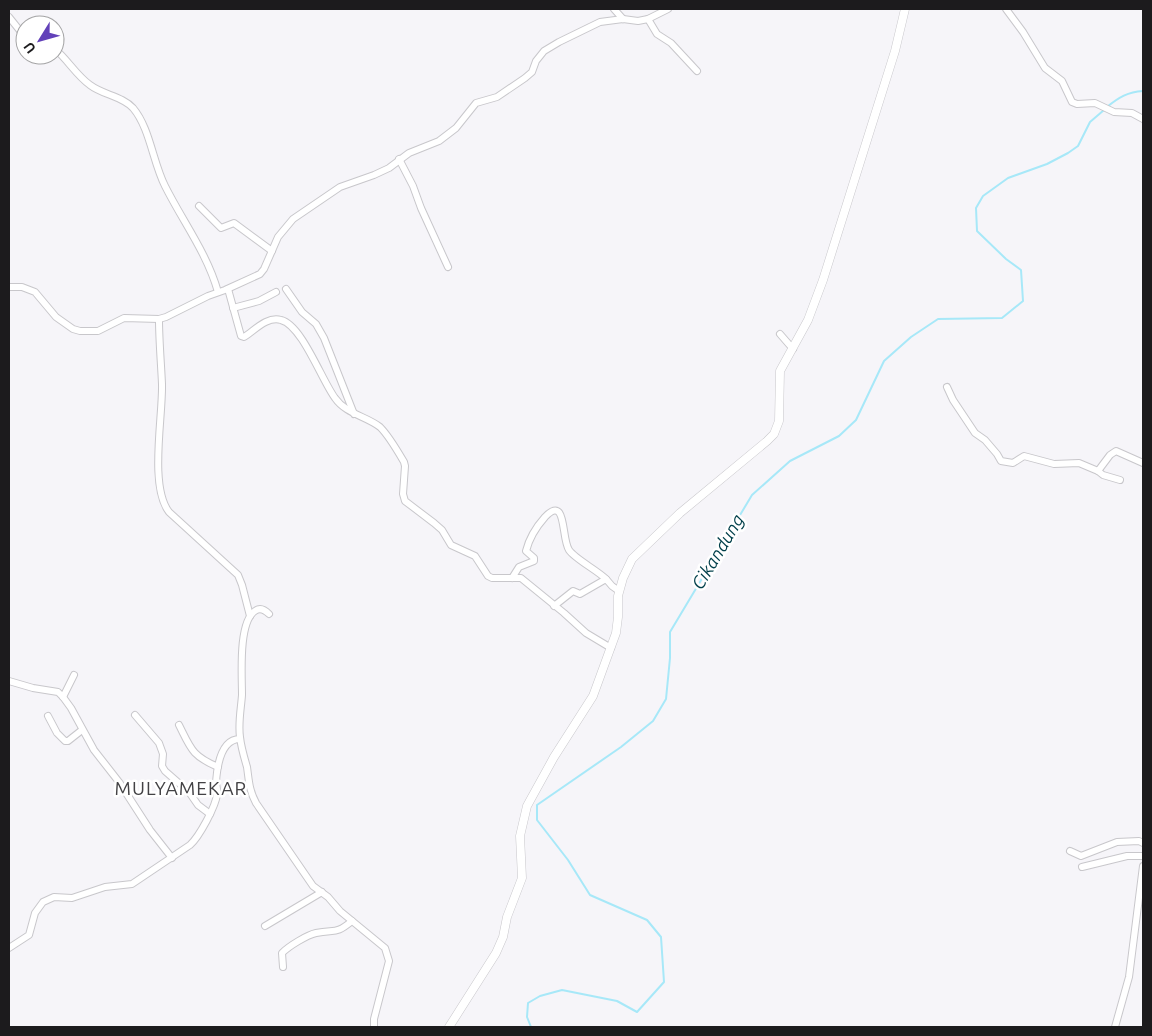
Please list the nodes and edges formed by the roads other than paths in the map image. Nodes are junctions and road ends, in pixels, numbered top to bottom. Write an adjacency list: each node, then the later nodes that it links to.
1 (614, 9): 5 (street)
2 (668, 9): 6 (street)
3 (905, 9): 22 (street)
4 (1006, 9): 9 (street)
5 (623, 19): 6 (street); 10 (street)
6 (648, 19): 8 (street)
7 (65, 57): 17 (street)
8 (697, 71)
9 (1143, 119)
10 (399, 159): 12 (street); 13 (street)
11 (199, 206): 12 (street)
12 (272, 252): 15 (street)
13 (448, 267)
14 (9, 287): 20 (street)
15 (228, 289): 17 (street); 19 (street)
16 (286, 289): 24 (street)
17 (218, 292): 20 (street)
18 (276, 292): 19 (street)
19 (233, 308): 24 (street)
20 (159, 318): 33 (street)
21 (780, 334): 22 (street)
22 (793, 349): 30 (street)
23 (947, 387): 26 (street)
24 (354, 414): 28 (street)
25 (1143, 463): 26 (street)
26 (1098, 471): 27 (street)
27 (1120, 480)
28 (512, 578): 29 (street); 31 (street)
29 (606, 579): 30 (street); 31 (street)
30 (619, 591): 34 (street)
31 (554, 606): 34 (street)
32 (268, 614): 33 (street)
33 (250, 616): 42 (street)
34 (611, 648): 58 (street)
35 (74, 675): 37 (street)
36 (9, 681): 37 (street)
37 (63, 697): 41 (street)
38 (135, 715): 44 (street)
39 (48, 716): 41 (street)
40 (179, 725): 43 (street)
41 (82, 730): 48 (street)
42 (240, 739): 43 (street); 51 (street)
43 (218, 767): 44 (street)
44 (210, 814): 48 (street)
45 (1143, 843): 46 (street)
46 (1070, 852)
47 (1143, 856): 50 (street)
48 (172, 858): 55 (street)
49 (1143, 866): 52 (street)
50 (1082, 867)
51 (322, 892): 53 (street); 54 (street)
52 (1141, 911): 59 (street)
53 (352, 921): 56 (street); 57 (street)
54 (265, 926)
55 (9, 948)
56 (283, 967)
57 (374, 1027)
58 (449, 1027)
59 (1115, 1027)

